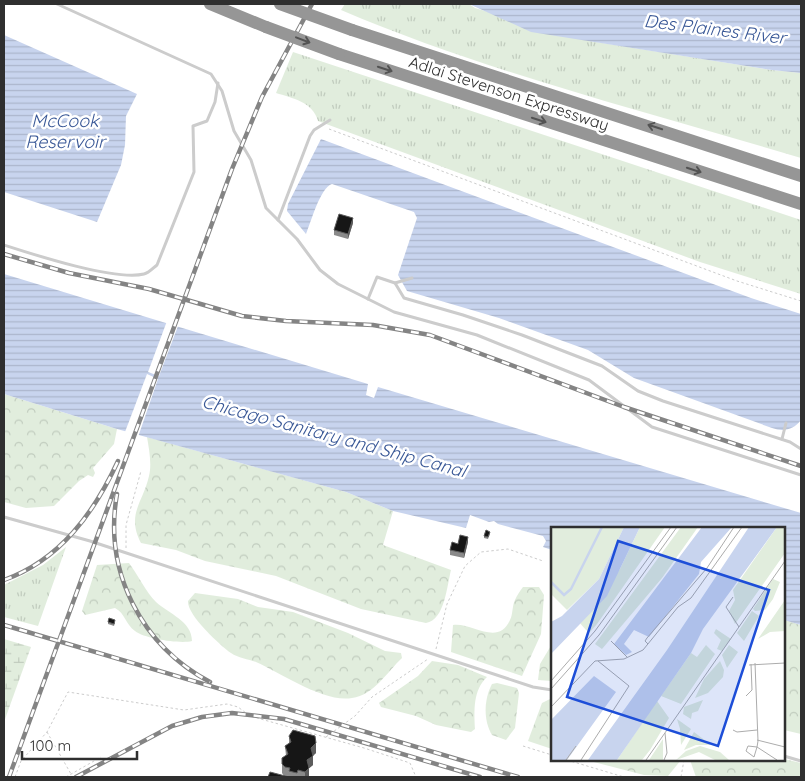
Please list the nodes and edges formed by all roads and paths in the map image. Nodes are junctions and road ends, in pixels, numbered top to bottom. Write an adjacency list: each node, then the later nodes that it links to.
1 (57, 4): 4 (lane)
2 (210, 4): 8 (highway, Adlai Stevenson Expressway, one-way to 8, bridge)
3 (280, 4): 7 (highway, Adlai Stevenson Expressway, one-way to 3, bridge)
4 (218, 83): 9 (lane); 10 (lane)
5 (330, 120): 6 (lane)
6 (321, 126): 9 (lane); 14 (path)
7 (801, 175)
8 (801, 204)
9 (278, 220): 13 (lane)
10 (4, 245)
11 (412, 278): 12 (lane)
12 (396, 283): 13 (lane); 16 (lane)
13 (368, 299): 19 (lane)
14 (801, 301)
15 (786, 423): 16 (lane)
16 (782, 440): 17 (lane)
17 (801, 449)
18 (142, 471): 21 (path)
19 (801, 475)
20 (4, 517): 21 (lane)
21 (126, 553): 23 (lane)
22 (543, 561): 23 (path)
23 (434, 655): 24 (lane); 26 (path)
24 (551, 690)
25 (47, 732): 26 (path); 34 (path); 35 (path)
26 (326, 737): 37 (path)
27 (522, 746): 28 (path)
28 (551, 756)
29 (785, 756): 33 (lane)
30 (101, 757): 34 (path)
31 (569, 761): 38 (path)
32 (684, 761): 39 (path)
33 (801, 761)
34 (72, 774): 36 (path)
35 (15, 777)
36 (66, 777)
37 (416, 777)
38 (624, 777)
39 (681, 777)

